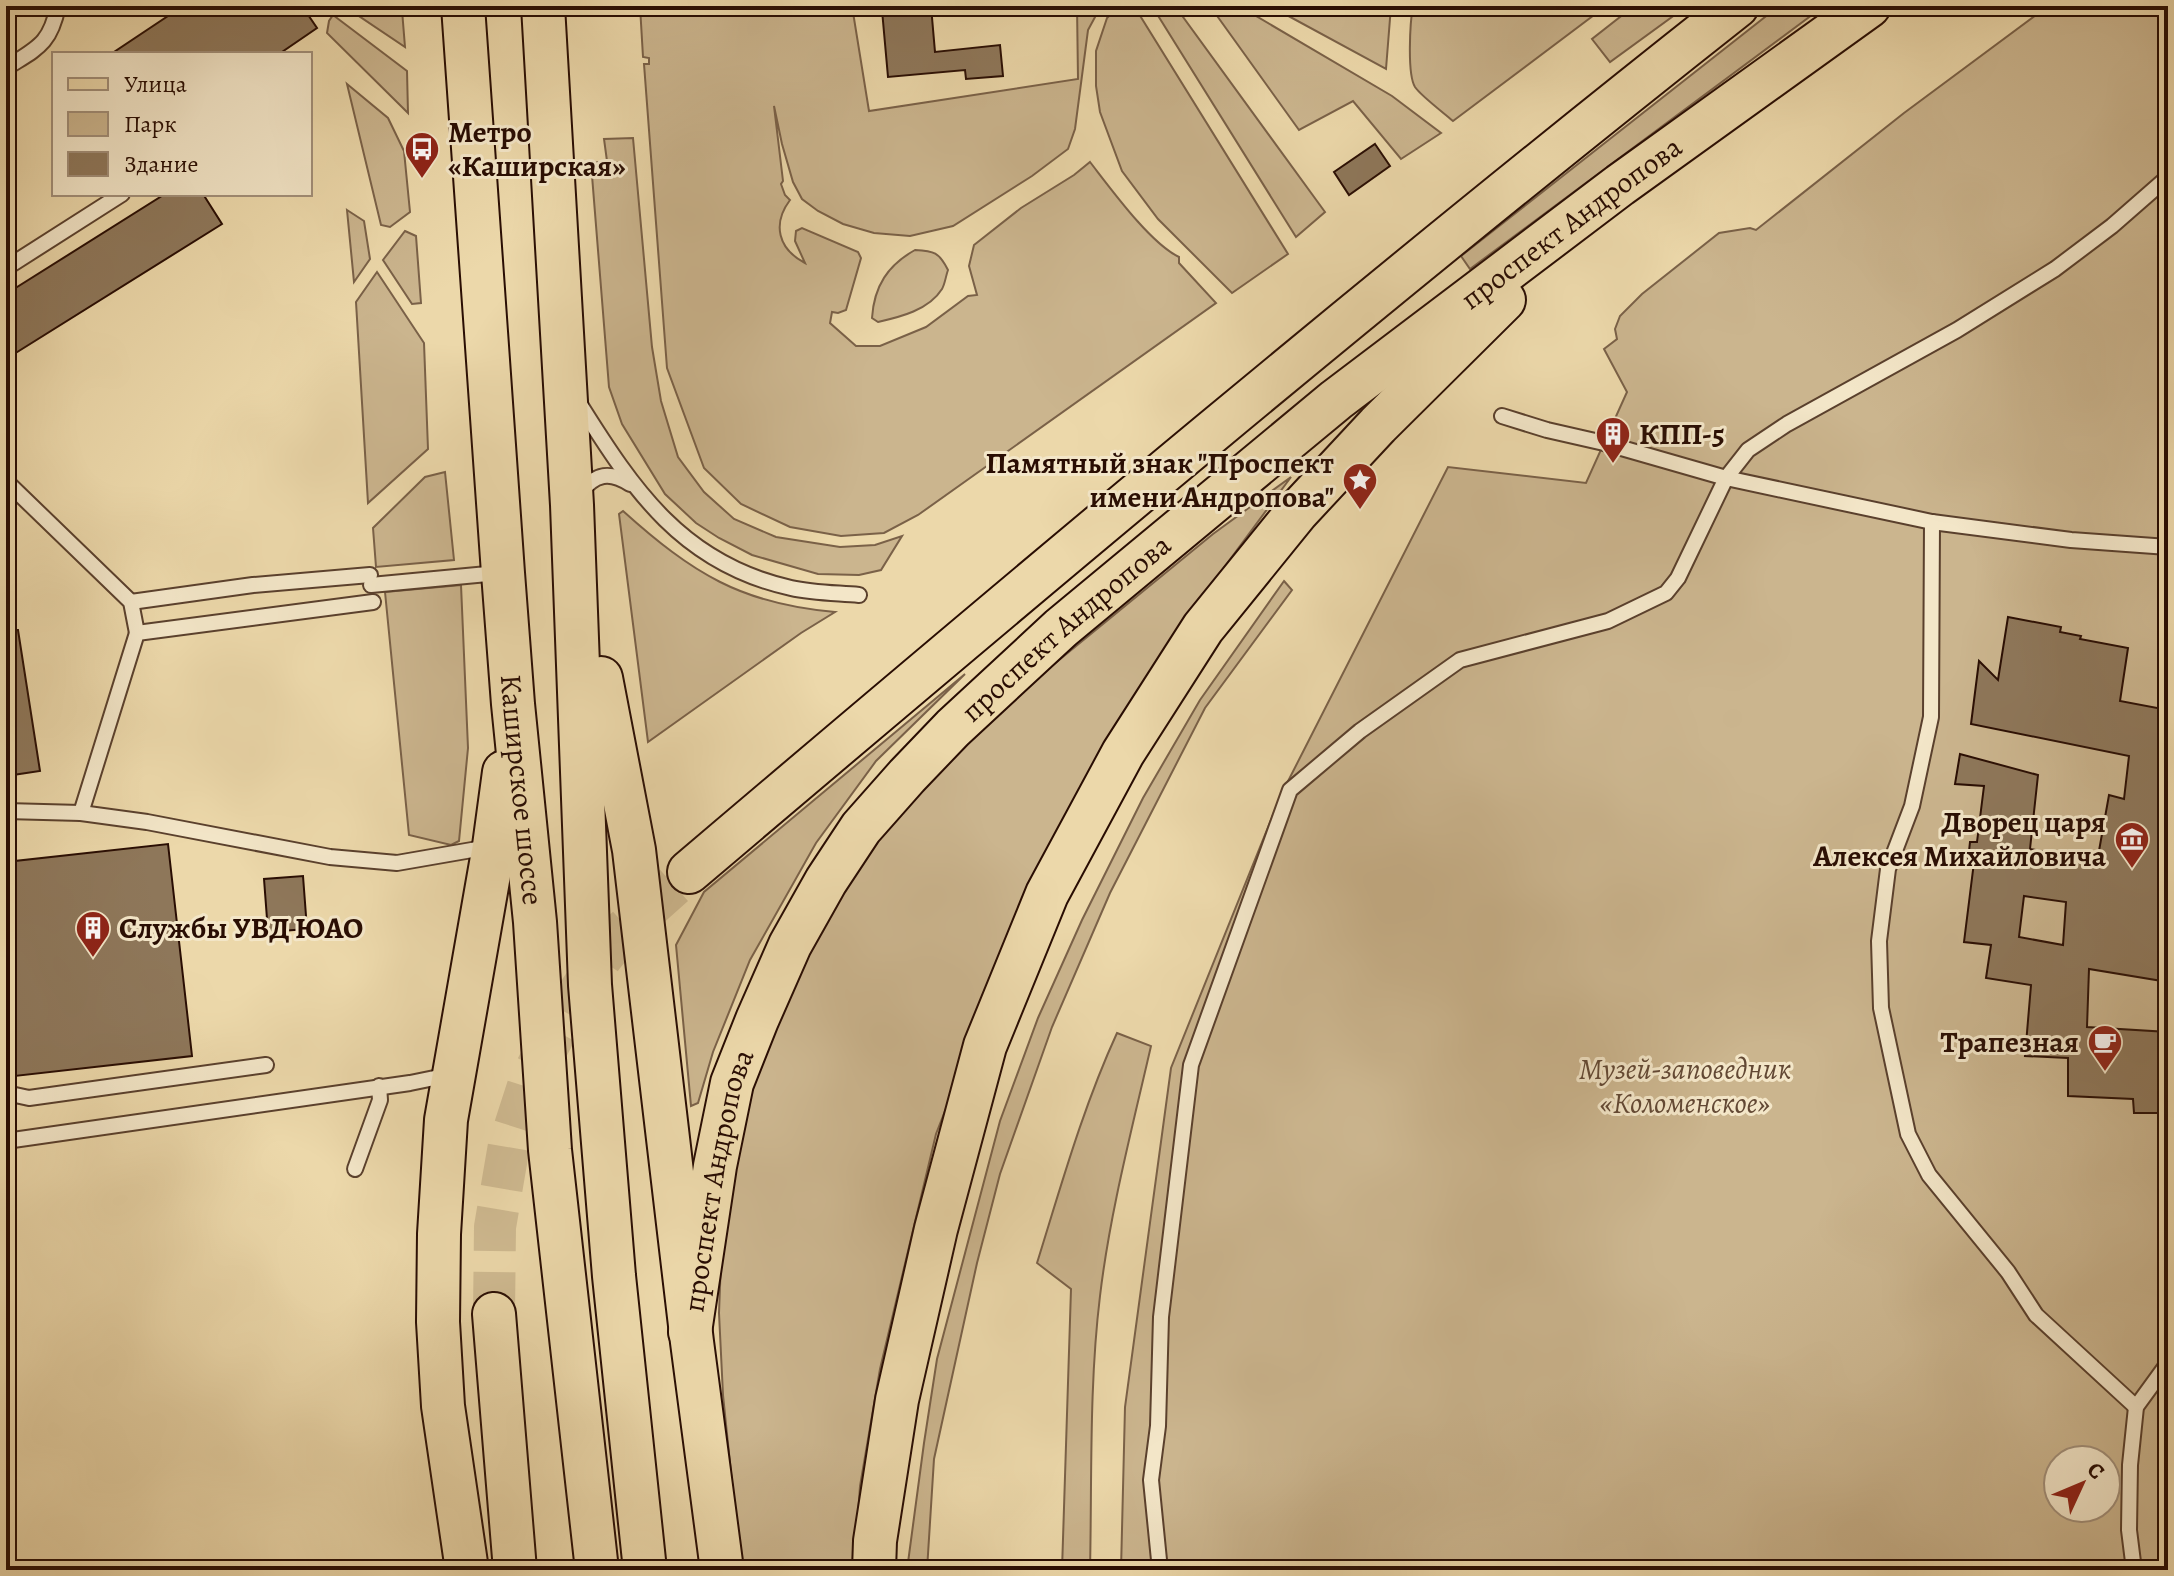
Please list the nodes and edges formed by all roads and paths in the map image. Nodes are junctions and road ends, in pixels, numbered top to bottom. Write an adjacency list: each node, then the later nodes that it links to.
1 (58, 6): 6 (lane)
2 (463, 6): 19 (main road, Каширское шоссе)
3 (543, 6): 11 (main road, Каширское шоссе)
4 (1737, 6): 28 (main road, проспект Андропова)
5 (1869, 6): 8 (main road, проспект Андропова)
6 (6, 68)
7 (2168, 177): 13 (lane)
8 (1620, 185): 36 (main road, проспект Андропова); 44 (main road)
9 (119, 196): 10 (lane)
10 (6, 268)
11 (565, 379): 15 (lane); 16 (main road, Каширское шоссе)
12 (1502, 416): 13 (lane)
13 (1726, 478): 17 (lane); 45 (lane)
14 (6, 484): 21 (lane)
15 (637, 489): 16 (lane); 20 (lane)
16 (572, 510): 36 (main road); 42 (main road, Каширское шоссе)
17 (1932, 522): 18 (lane); 38 (lane)
18 (2168, 547)
19 (503, 573): 21 (lane); 24 (main road, Каширское шоссе)
20 (859, 595)
21 (131, 602): 23 (lane)
22 (373, 602): 23 (lane)
23 (137, 633): 26 (lane)
24 (513, 704): 27 (main road); 41 (main road, Каширское шоссе)
25 (6, 811): 26 (lane)
26 (81, 813): 27 (lane)
27 (494, 846): 30 (main road)
28 (689, 872)
29 (266, 1065): 32 (lane)
30 (453, 1074): 31 (lane); 39 (main road)
31 (379, 1086): 33 (lane); 34 (lane)
32 (6, 1093)
33 (6, 1141)
34 (355, 1169)
35 (494, 1314): 40 (main road)
36 (690, 1332): 43 (main road)
37 (2168, 1363): 38 (lane)
38 (2136, 1407): 46 (lane)
39 (467, 1570)
40 (515, 1570)
41 (597, 1570)
42 (645, 1570)
43 (722, 1570)
44 (874, 1570)
45 (1160, 1570)
46 (2134, 1570)

